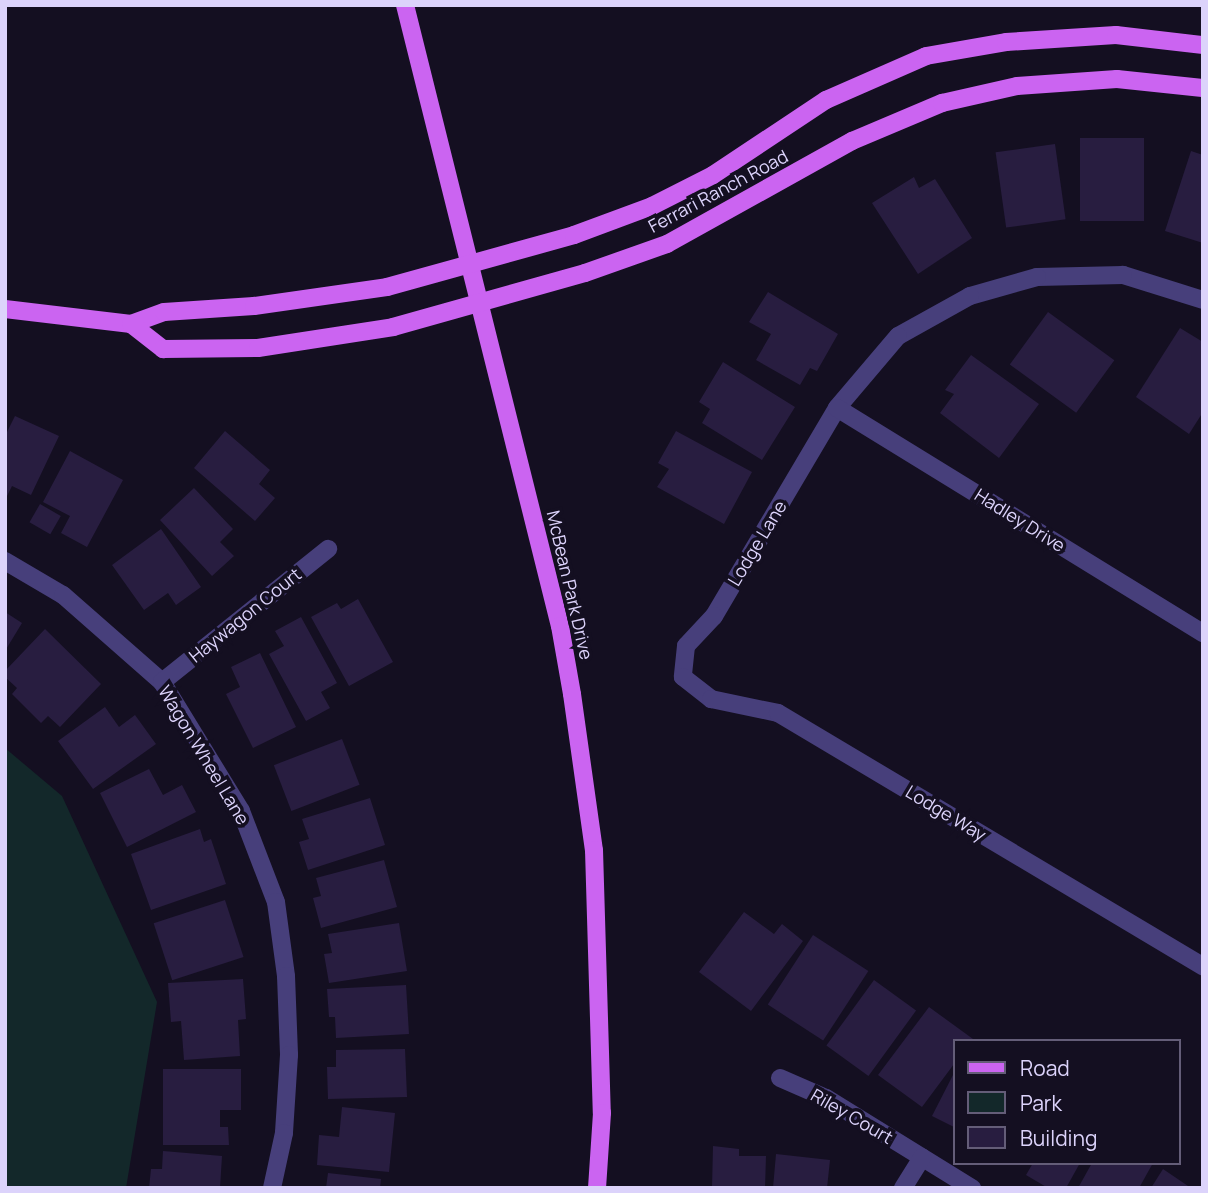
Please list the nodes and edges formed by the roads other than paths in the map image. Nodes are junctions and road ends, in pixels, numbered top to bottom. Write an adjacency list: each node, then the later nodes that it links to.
1 (405, 5): 4 (main road, McBean Park Drive)
2 (1203, 46): 4 (main road, Ferrari Ranch Road)
3 (1203, 88): 6 (main road, Ferrari Ranch Road)
4 (467, 264): 6 (main road, McBean Park Drive); 8 (main road, Ferrari Ranch Road)
5 (1203, 300): 9 (street, Lodge Lane)
6 (477, 302): 8 (main road, Ferrari Ranch Road); 19 (main road, McBean Park Drive)
7 (5, 309): 8 (main road, Ferrari Ranch Road)
8 (131, 324)
9 (837, 408): 12 (street, Hadley Drive); 13 (street, Lodge Lane)
10 (328, 549): 14 (street, Haywagon Court)
11 (5, 561): 14 (street, Wagon Wheel Lane)
12 (1203, 633)
13 (683, 677): 15 (street, Lodge Way)
14 (162, 682): 18 (street, Wagon Wheel Lane)
15 (1203, 966)
16 (780, 1078): 17 (street, Riley Court)
17 (922, 1157): 20 (street); 21 (street, Riley Court)
18 (272, 1188)
19 (597, 1188)
20 (903, 1188)
21 (972, 1188)

